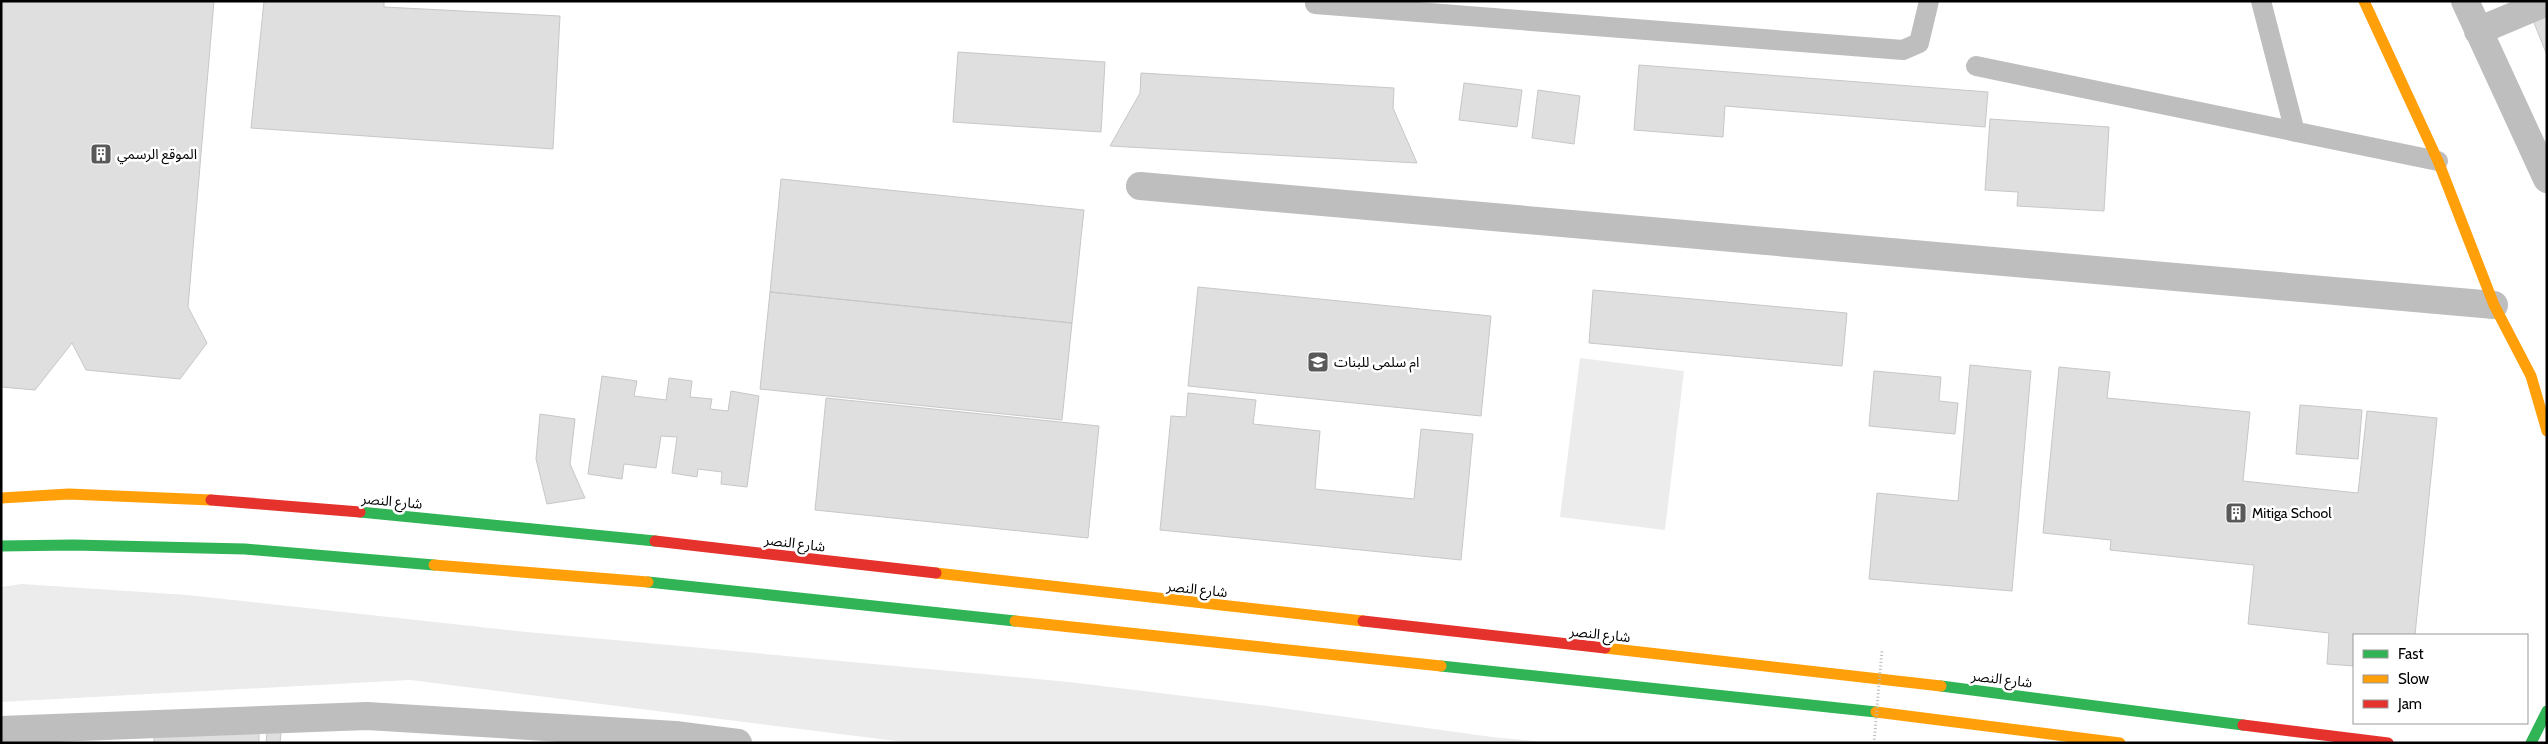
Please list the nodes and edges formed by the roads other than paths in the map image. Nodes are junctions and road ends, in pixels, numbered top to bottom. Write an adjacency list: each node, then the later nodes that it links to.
1 (1929, 1): 6 (lane)
2 (2261, 1): 9 (lane)
3 (2364, 1): 10 (main road)
4 (2465, 1): 7 (street)
5 (2547, 2): 7 (street)
6 (1315, 4)
7 (2478, 31): 11 (street)
8 (1976, 66): 9 (lane)
9 (2295, 132): 10 (lane)
10 (2438, 161): 13 (main road)
11 (2547, 179)
12 (1140, 186): 13 (street)
13 (2494, 305): 14 (main road)
14 (2531, 376): 15 (main road); 16 (main road)
15 (2547, 395)
16 (2547, 431)
17 (1, 498): 24 (main road, شارع النصر)
18 (1, 546): 23 (main road)
19 (2547, 711): 25 (main road)
20 (1, 730): 21 (street)
21 (675, 739): 22 (street)
22 (738, 743)
23 (2120, 743)
24 (2388, 743)
25 (2531, 743)

